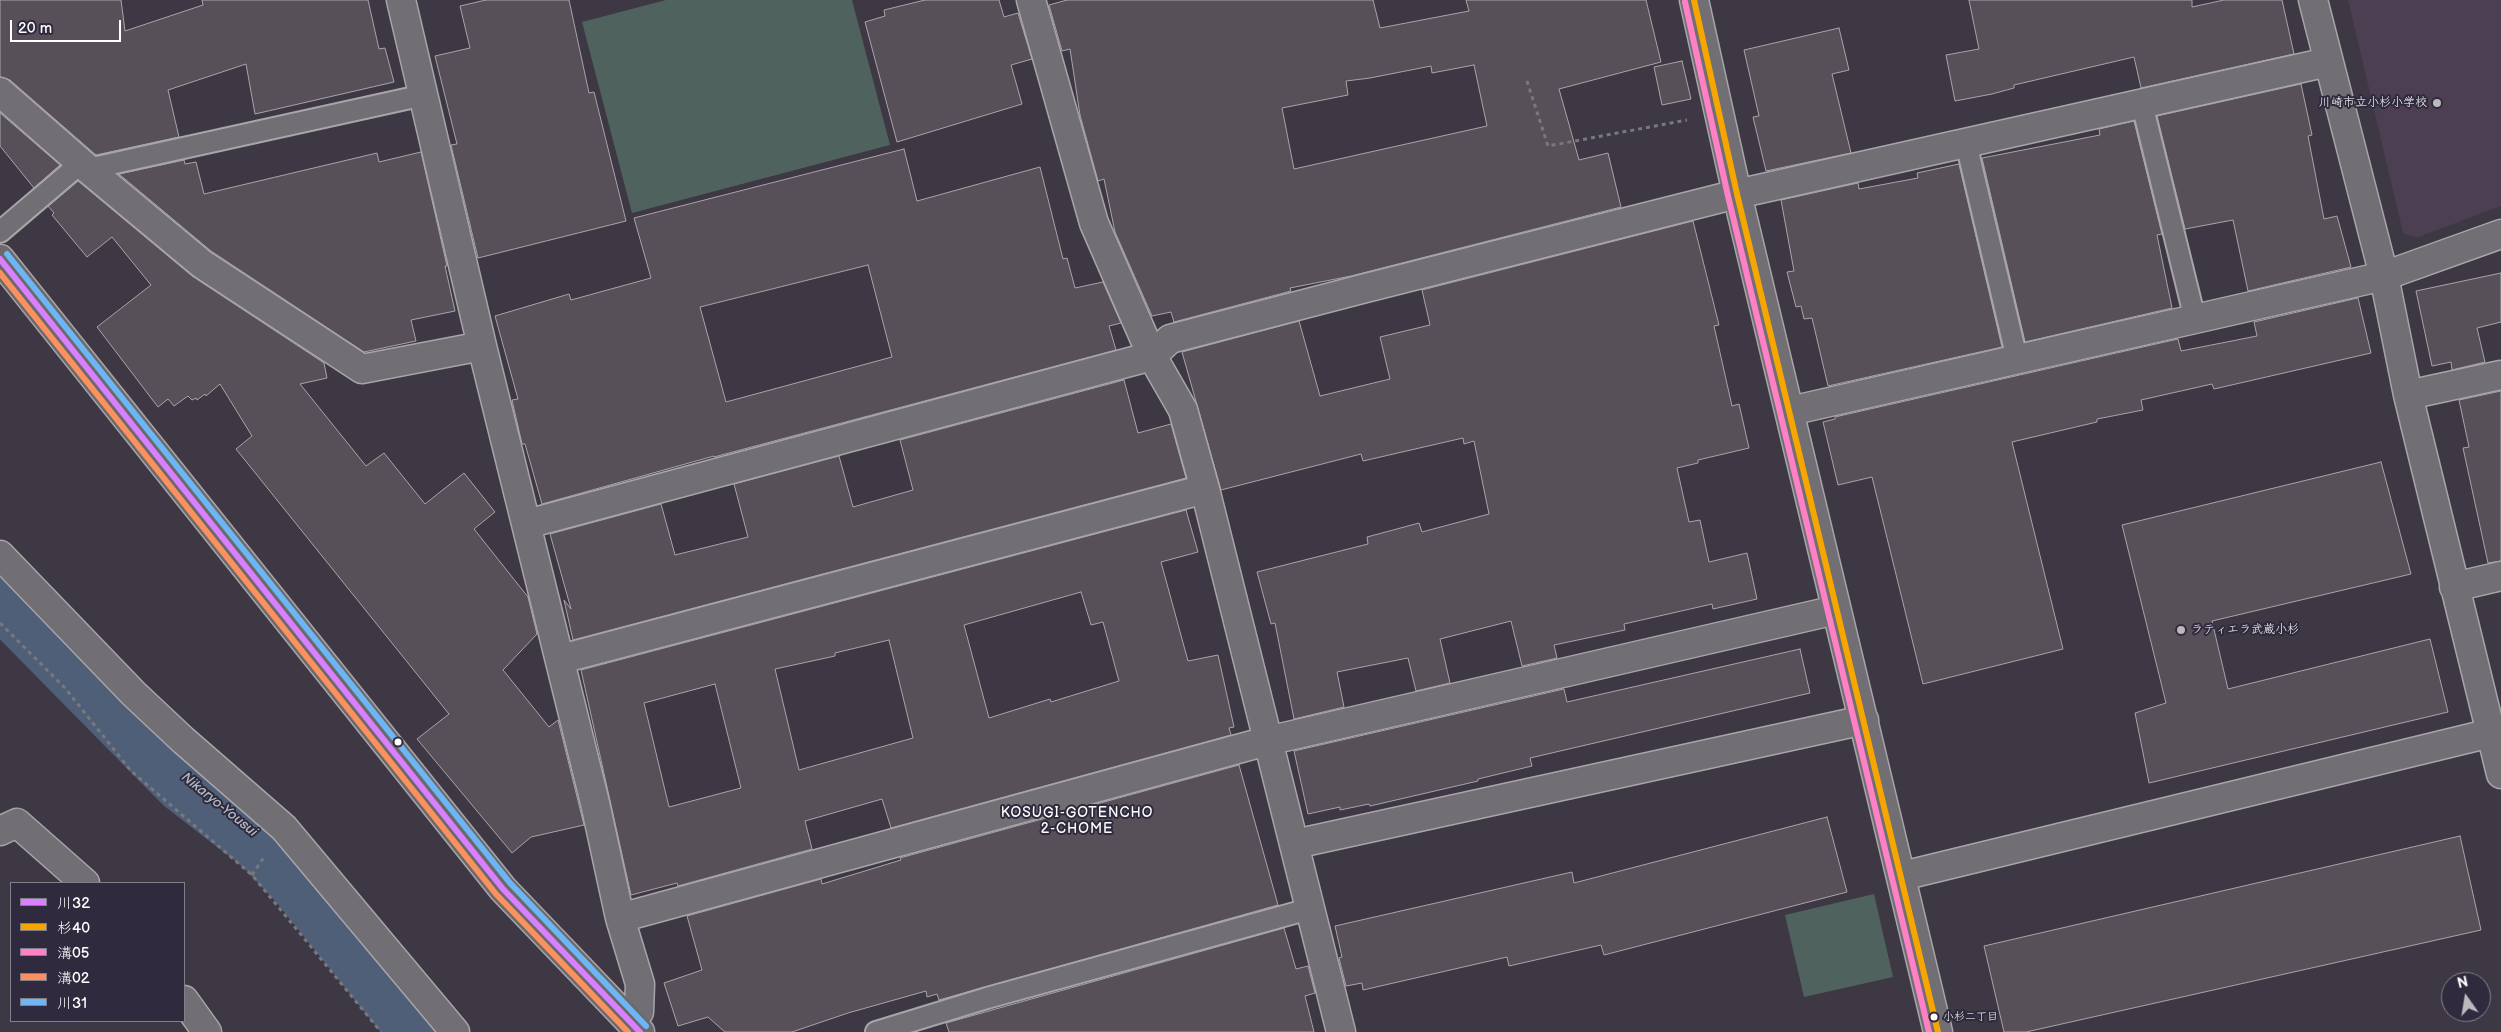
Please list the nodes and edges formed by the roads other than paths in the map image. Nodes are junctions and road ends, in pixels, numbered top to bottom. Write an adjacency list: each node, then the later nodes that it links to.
1 (1031, 0): 18 (street)
2 (1694, 0): 11 (street)
3 (2314, 0): 5 (street)
4 (404, 1): 7 (street)
5 (2328, 62): 8 (street); 15 (street)
6 (0, 92): 10 (street)
7 (424, 95): 10 (lane); 17 (street)
8 (2142, 104): 9 (street); 16 (lane)
9 (1966, 143): 11 (street); 19 (lane)
10 (84, 166): 12 (lane); 17 (street)
11 (1737, 194): 18 (street); 22 (street)
12 (0, 232)
13 (2501, 234): 15 (street)
14 (0, 259): 41 (highway)
15 (2384, 276): 16 (street); 21 (street)
16 (2195, 319): 19 (street)
17 (482, 346): 24 (street)
18 (1152, 356): 23 (street); 24 (street)
19 (2017, 359): 22 (street)
20 (2501, 375): 21 (street)
21 (2408, 396): 27 (street)
22 (1790, 410): 28 (street)
23 (1206, 489): 29 (street); 32 (street)
24 (527, 524): 29 (street)
25 (0, 555): 43 (street)
26 (2501, 576): 27 (street)
27 (2454, 586): 31 (street)
28 (1836, 610): 30 (street); 32 (street)
29 (561, 659): 39 (street)
30 (1864, 720): 35 (street); 36 (street)
31 (2491, 733): 33 (street); 36 (street)
32 (1267, 741): 35 (street); 39 (street)
33 (2501, 770)
34 (0, 832): 37 (street)
35 (1295, 844): 38 (street)
36 (1902, 876): 46 (street)
37 (84, 882)
38 (1309, 910): 44 (lane); 45 (street)
39 (620, 918): 41 (street)
40 (185, 1001): 42 (street)
41 (635, 1026)
42 (207, 1032)
43 (454, 1032)
44 (876, 1032)
45 (1341, 1032)
46 (1938, 1032)

